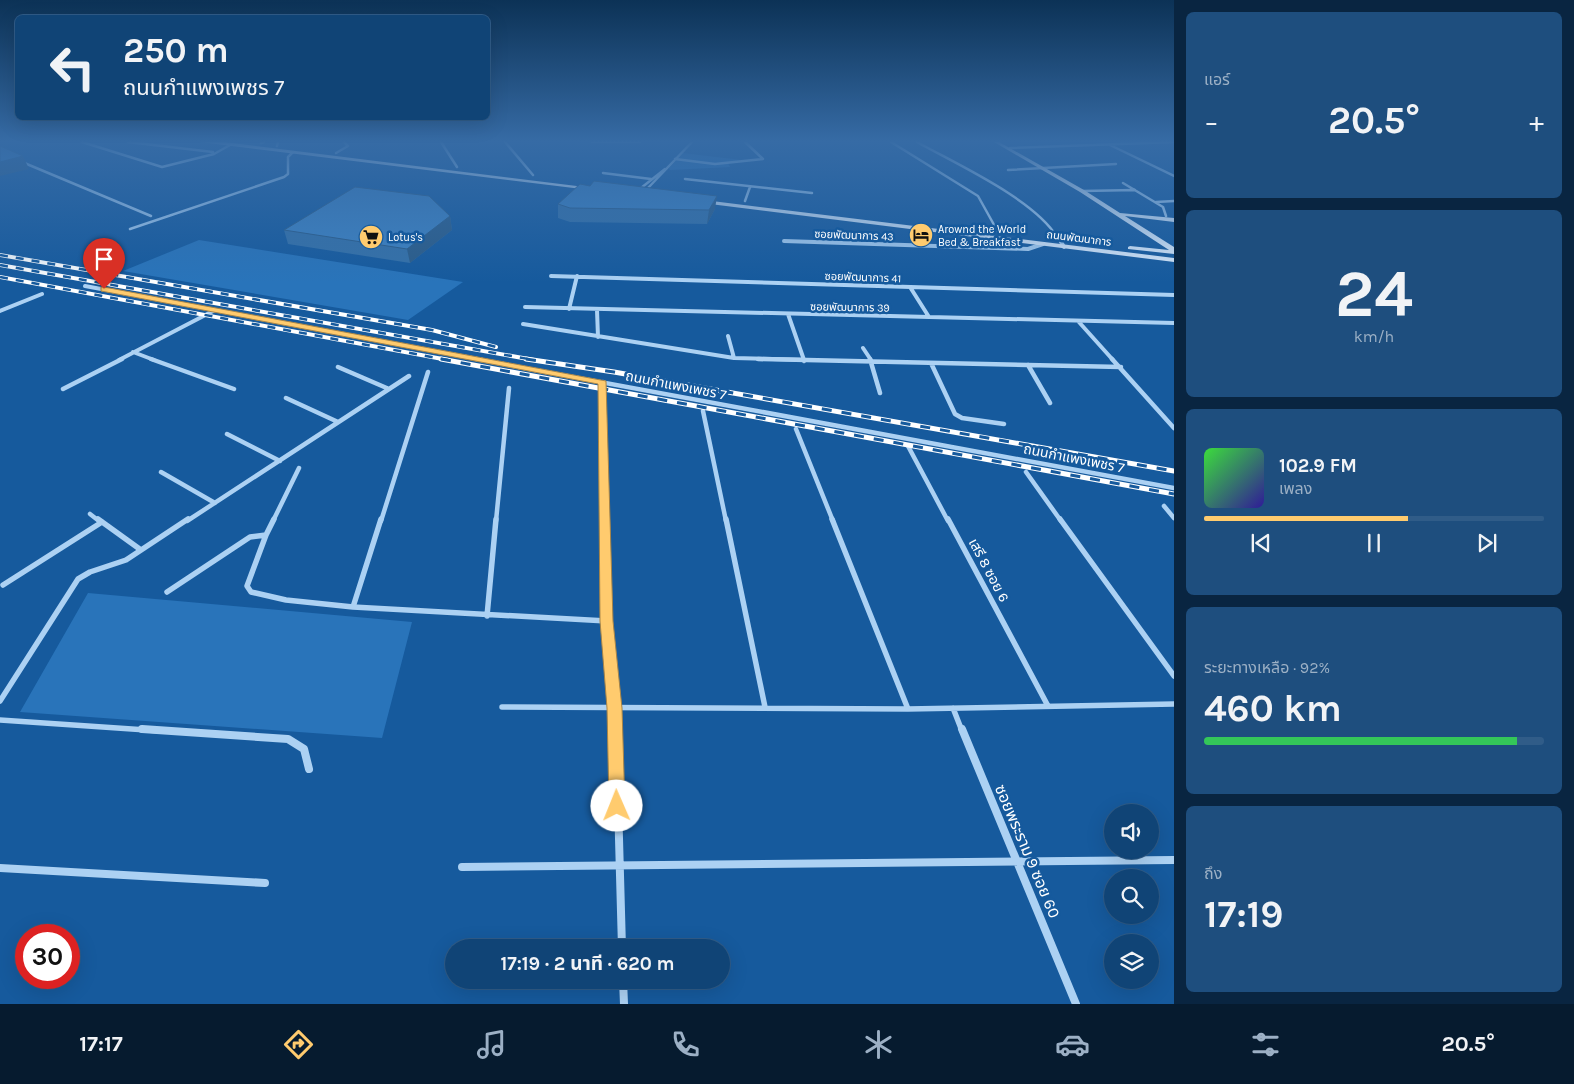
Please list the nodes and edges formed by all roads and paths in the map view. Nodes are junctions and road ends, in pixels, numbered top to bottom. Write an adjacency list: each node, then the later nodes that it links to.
1 (87, 189): 17 (street)
2 (249, 189): 20 (street)
3 (646, 189): 11 (main road)
4 (749, 189): 13 (street)
5 (769, 189): 12 (street)
6 (966, 189): 21 (street)
7 (997, 189): 22 (street)
8 (1079, 189): 10 (main road)
9 (1135, 190): 10 (street); 15 (street)
10 (1082, 191): 16 (main road)
11 (635, 193)
12 (812, 193)
13 (745, 201): 21 (main road, ถนนพัฒนาการ); 24 (main road, ถนนพัฒนาการ)
14 (1174, 201): 15 (street)
15 (1156, 202): 18 (street)
16 (1118, 214): 19 (main road); 26 (main road)
17 (151, 216)
18 (1166, 216)
19 (1174, 220)
20 (130, 229)
21 (998, 232): 22 (main road, ถนนพัฒนาการ)
22 (1062, 240): 25 (street); 26 (main road, ถนนพัฒนาการ)
23 (784, 241): 24 (street, ซอยพัฒนาการ 43)
24 (1043, 244): 25 (main road, ถนนพัฒนาการ)
25 (1064, 247): 27 (main road, ถนนพัฒนาการ)
26 (1174, 251)
27 (1174, 260)
28 (551, 276): 29 (street, ซอยพัฒนาการ 41)
29 (577, 276): 31 (street, ซอยพัฒนาการ 41); 35 (street)
30 (85, 286): 36 (street, ถนนกำแพงเพชร 7)
31 (910, 287): 33 (street, ซอยพัฒนาการ 41); 40 (street)
32 (42, 294): 38 (street)
33 (1174, 295)
34 (525, 307): 35 (street, ซอยพัฒนาการ 39)
35 (569, 309): 37 (street, ซอยพัฒนาการ 39)
36 (215, 310): 47 (street); 57 (street, ถนนกำแพงเพชร 7)
37 (598, 310): 39 (street, ซอยพัฒนาการ 39); 44 (street)
38 (0, 311)
39 (788, 314): 40 (street, ซอยพัฒนาการ 39); 49 (street)
40 (929, 317): 41 (street, ซอยพัฒนาการ 39)
41 (1078, 321): 42 (street, ซอยพัฒนาการ 39); 54 (street)
42 (1174, 323)
43 (524, 324): 44 (street)
44 (598, 336): 48 (street)
45 (728, 336): 48 (street)
46 (863, 348): 50 (street)
47 (133, 352): 58 (street); 60 (street)
48 (734, 358): 49 (street)
49 (804, 361): 50 (street)
50 (872, 362): 51 (street); 62 (street)
51 (931, 363): 52 (street); 67 (street)
52 (1028, 365): 54 (street); 64 (street)
53 (338, 367): 61 (street)
54 (1121, 367): 68 (street)
55 (428, 372): 86 (street)
56 (409, 376): 61 (street)
57 (603, 382): 76 (street, ถนนกำแพงเพชร 7); 88 (street)
58 (63, 388)
59 (509, 388): 87 (street)
60 (234, 389)
61 (389, 389): 66 (street)
62 (880, 393)
63 (286, 398): 66 (street)
64 (1050, 402)
65 (703, 411): 94 (street)
66 (338, 422): 72 (street)
67 (1004, 424)
68 (1174, 428)
69 (796, 429): 97 (street)
70 (227, 434): 72 (street)
71 (908, 446): 92 (street, เสรี 8 ซอย 6)
72 (280, 461): 77 (street)
73 (299, 468): 82 (street)
74 (162, 472): 77 (street)
75 (1026, 472): 89 (street)
76 (1174, 488)
77 (215, 503): 83 (street)
78 (1164, 506): 80 (street)
79 (90, 514): 81 (street)
80 (1174, 518)
81 (102, 522): 83 (street); 84 (street)
82 (266, 535): 85 (street); 86 (street)
83 (141, 550): 90 (street)
84 (3, 584)
85 (167, 592)
86 (353, 607): 87 (street)
87 (487, 616): 88 (street)
88 (607, 621): 95 (street)
89 (1174, 676)
90 (0, 701)
91 (1174, 704): 92 (street)
92 (1048, 706): 96 (street)
93 (502, 707): 95 (street)
94 (765, 707): 95 (street); 97 (street)
95 (615, 708): 102 (street)
96 (953, 708): 97 (street); 101 (street, ซอยพระราม 9 ซอย 60)
97 (908, 709)
98 (0, 720): 99 (street)
99 (309, 769)
100 (1174, 860): 101 (street)
101 (1018, 862): 102 (street); 109 (street, ซอยพระราม 9 ซอย 60)
102 (618, 865): 103 (street); 106 (street)
103 (462, 867)
104 (0, 868): 105 (street)
105 (265, 883)
106 (622, 939)
107 (623, 989): 108 (street)
108 (624, 1004)
109 (1076, 1004)

